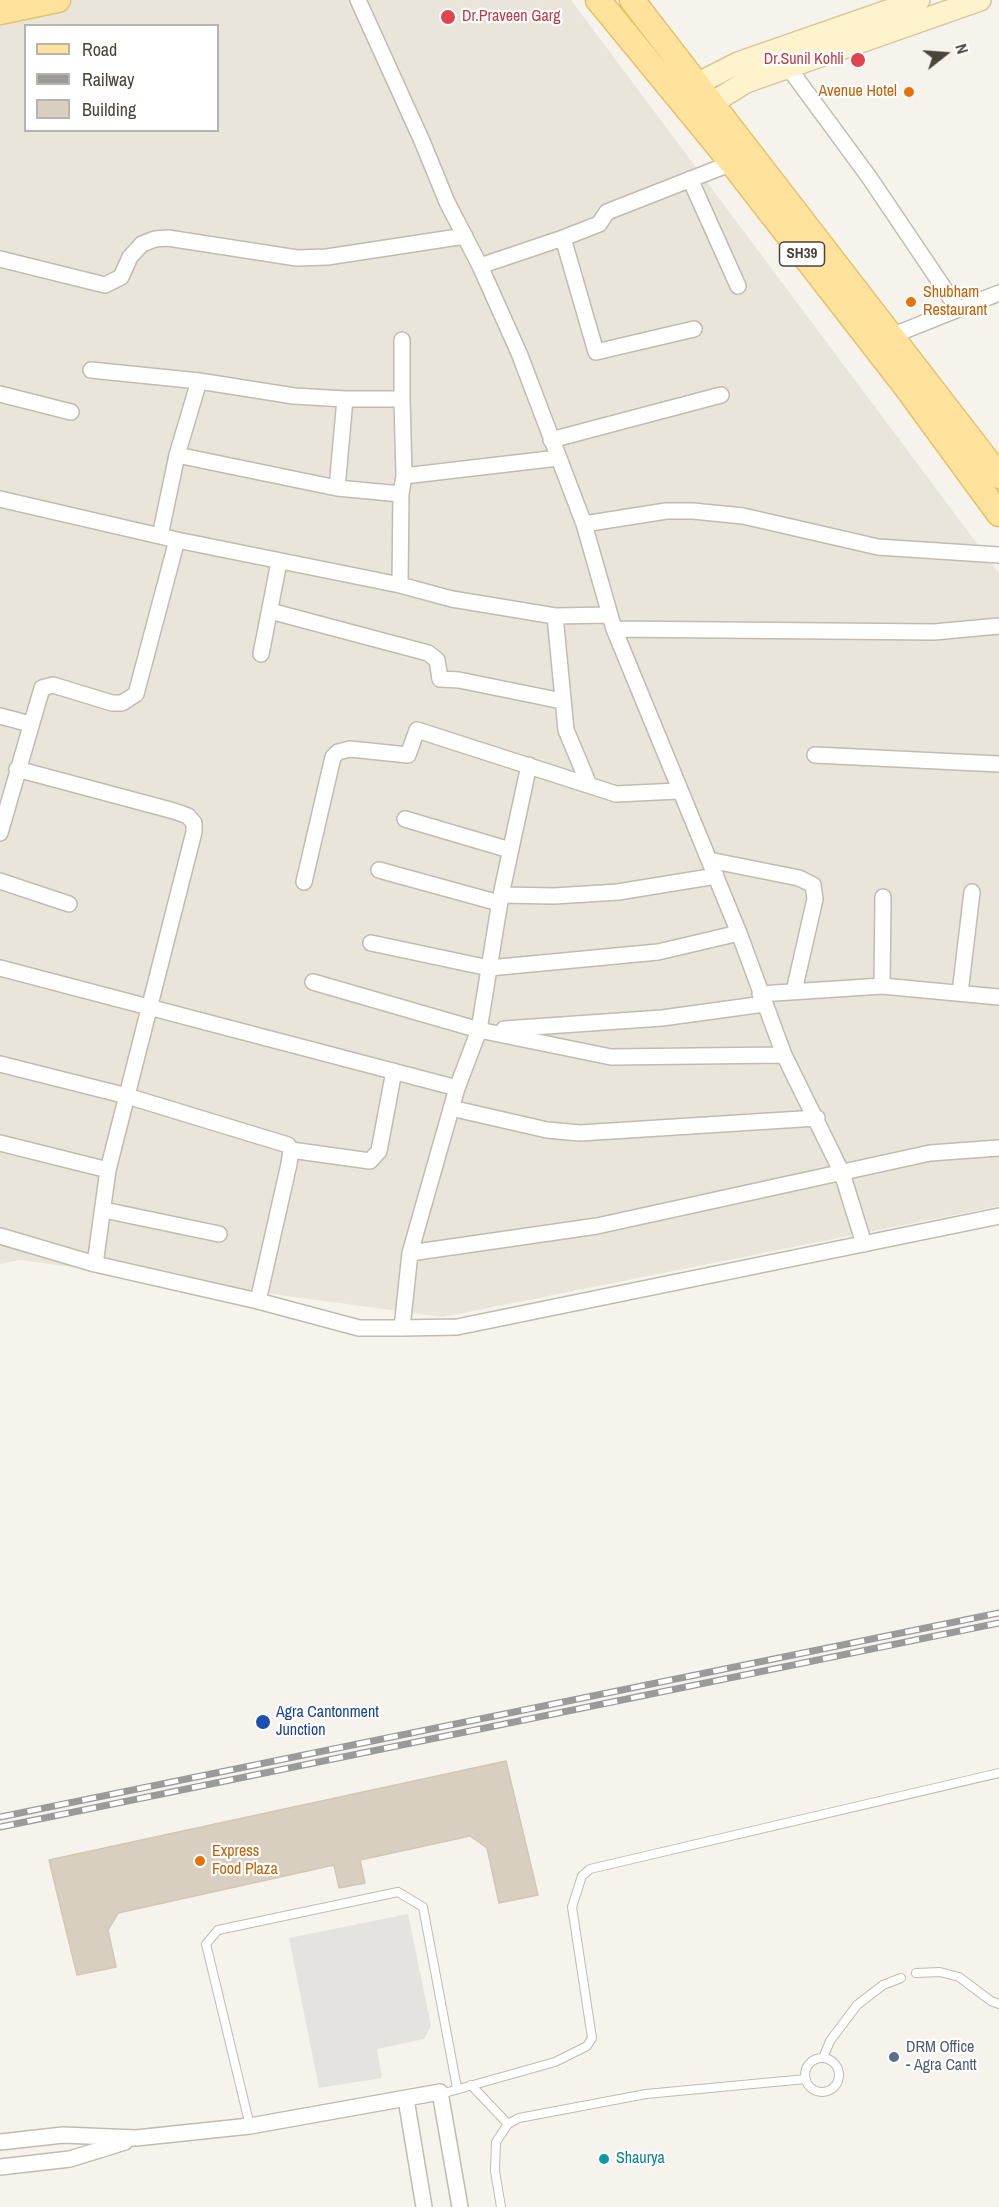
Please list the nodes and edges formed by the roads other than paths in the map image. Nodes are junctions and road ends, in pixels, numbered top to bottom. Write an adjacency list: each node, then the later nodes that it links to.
1 (58, 0): 7 (main road)
2 (358, 0): 13 (street)
3 (598, 0): 9 (main road, SH39)
4 (632, 0): 9 (main road, SH39)
5 (919, 0): 9 (street)
6 (980, 0): 8 (street)
7 (0, 12)
8 (789, 68): 10 (street); 19 (street)
9 (686, 89): 10 (main road, SH39)
10 (702, 109): 11 (main road, SH39); 21 (main road, SH39)
11 (732, 163): 12 (street); 38 (main road, SH39)
12 (690, 179): 14 (street); 17 (street)
13 (465, 236): 15 (street); 16 (street)
14 (563, 238): 16 (street); 20 (street)
15 (0, 259)
16 (480, 266): 30 (street)
17 (738, 286)
18 (999, 293): 19 (street)
19 (958, 309): 21 (street)
20 (694, 329)
21 (891, 336): 34 (main road, SH39)
22 (402, 340): 28 (street)
23 (91, 370): 24 (street)
24 (199, 381): 27 (street); 31 (street)
25 (0, 394): 29 (street)
26 (721, 395): 30 (street)
27 (345, 399): 28 (street); 35 (street)
28 (402, 399): 33 (street)
29 (71, 412)
30 (551, 440): 32 (street)
31 (177, 455): 35 (street); 40 (street)
32 (558, 458): 33 (street); 39 (street)
33 (404, 476): 36 (street)
34 (999, 477)
35 (337, 488): 36 (street)
36 (401, 494): 44 (street)
37 (0, 499): 40 (street)
38 (999, 514)
39 (584, 524): 42 (street); 47 (street)
40 (160, 536): 41 (street)
41 (177, 540): 43 (street); 52 (street)
42 (999, 555)
43 (279, 562): 44 (street); 45 (street)
44 (400, 585): 46 (street)
45 (270, 611): 49 (street); 50 (street)
46 (555, 616): 47 (street); 50 (street)
47 (611, 622): 48 (street); 58 (street)
48 (999, 627)
49 (261, 654)
50 (562, 701): 57 (street)
51 (0, 716): 52 (street)
52 (30, 724): 56 (street)
53 (815, 755): 54 (street)
54 (999, 764)
55 (529, 765): 57 (street); 61 (street); 66 (street)
56 (17, 769): 60 (street); 81 (street)
57 (589, 785): 58 (street)
58 (678, 791): 62 (street)
59 (405, 819): 61 (street)
60 (0, 832)
61 (510, 850): 69 (street)
62 (709, 860): 64 (street); 77 (street)
63 (379, 870): 69 (street)
64 (716, 876): 69 (street); 71 (street)
65 (0, 881): 70 (street)
66 (304, 882)
67 (972, 892): 78 (street)
68 (883, 897): 76 (street)
69 (500, 899): 74 (street)
70 (69, 904)
71 (739, 933): 74 (street); 80 (street)
72 (371, 943): 74 (street)
73 (0, 968): 81 (street)
74 (489, 968): 82 (street)
75 (312, 982): 82 (street)
76 (882, 986): 77 (street); 78 (street)
77 (794, 991): 80 (street)
78 (960, 993): 79 (street)
79 (999, 997)
80 (762, 999): 82 (street); 83 (street)
81 (151, 1005): 85 (street); 87 (street)
82 (484, 1031): 83 (street); 86 (street)
83 (784, 1055): 89 (street)
84 (0, 1064): 87 (street)
85 (394, 1071): 86 (street); 92 (street)
86 (457, 1088): 88 (street)
87 (127, 1096): 92 (street); 93 (street)
88 (451, 1108): 89 (street); 100 (street)
89 (817, 1118): 94 (street)
90 (0, 1143): 93 (street)
91 (999, 1148): 94 (street)
92 (291, 1150): 102 (street)
93 (108, 1170): 95 (street)
94 (842, 1173): 99 (street); 100 (street)
95 (104, 1210): 97 (street); 101 (street)
96 (999, 1216): 99 (street)
97 (219, 1234)
98 (0, 1236): 101 (street)
99 (864, 1244): 103 (street)
100 (410, 1253): 103 (street)
101 (95, 1264): 102 (street)
102 (258, 1300): 103 (street)
103 (402, 1328)
104 (999, 1773): 110 (lane)
105 (916, 1973): 107 (lane)
106 (901, 1978): 108 (lane)
107 (999, 2004)
108 (823, 2058): 109 (lane); 109 (lane)
109 (806, 2079): 114 (lane)
110 (471, 2085): 111 (lane); 114 (lane)
111 (457, 2088): 112 (lane); 115 (lane)
112 (441, 2094): 113 (street); 120 (street)
113 (406, 2098): 115 (street); 119 (street)
114 (508, 2124): 121 (lane)
115 (250, 2126): 116 (street)
116 (136, 2138): 117 (street); 118 (street)
117 (0, 2142)
118 (0, 2167)
119 (424, 2207)
120 (460, 2207)
121 (501, 2207)

